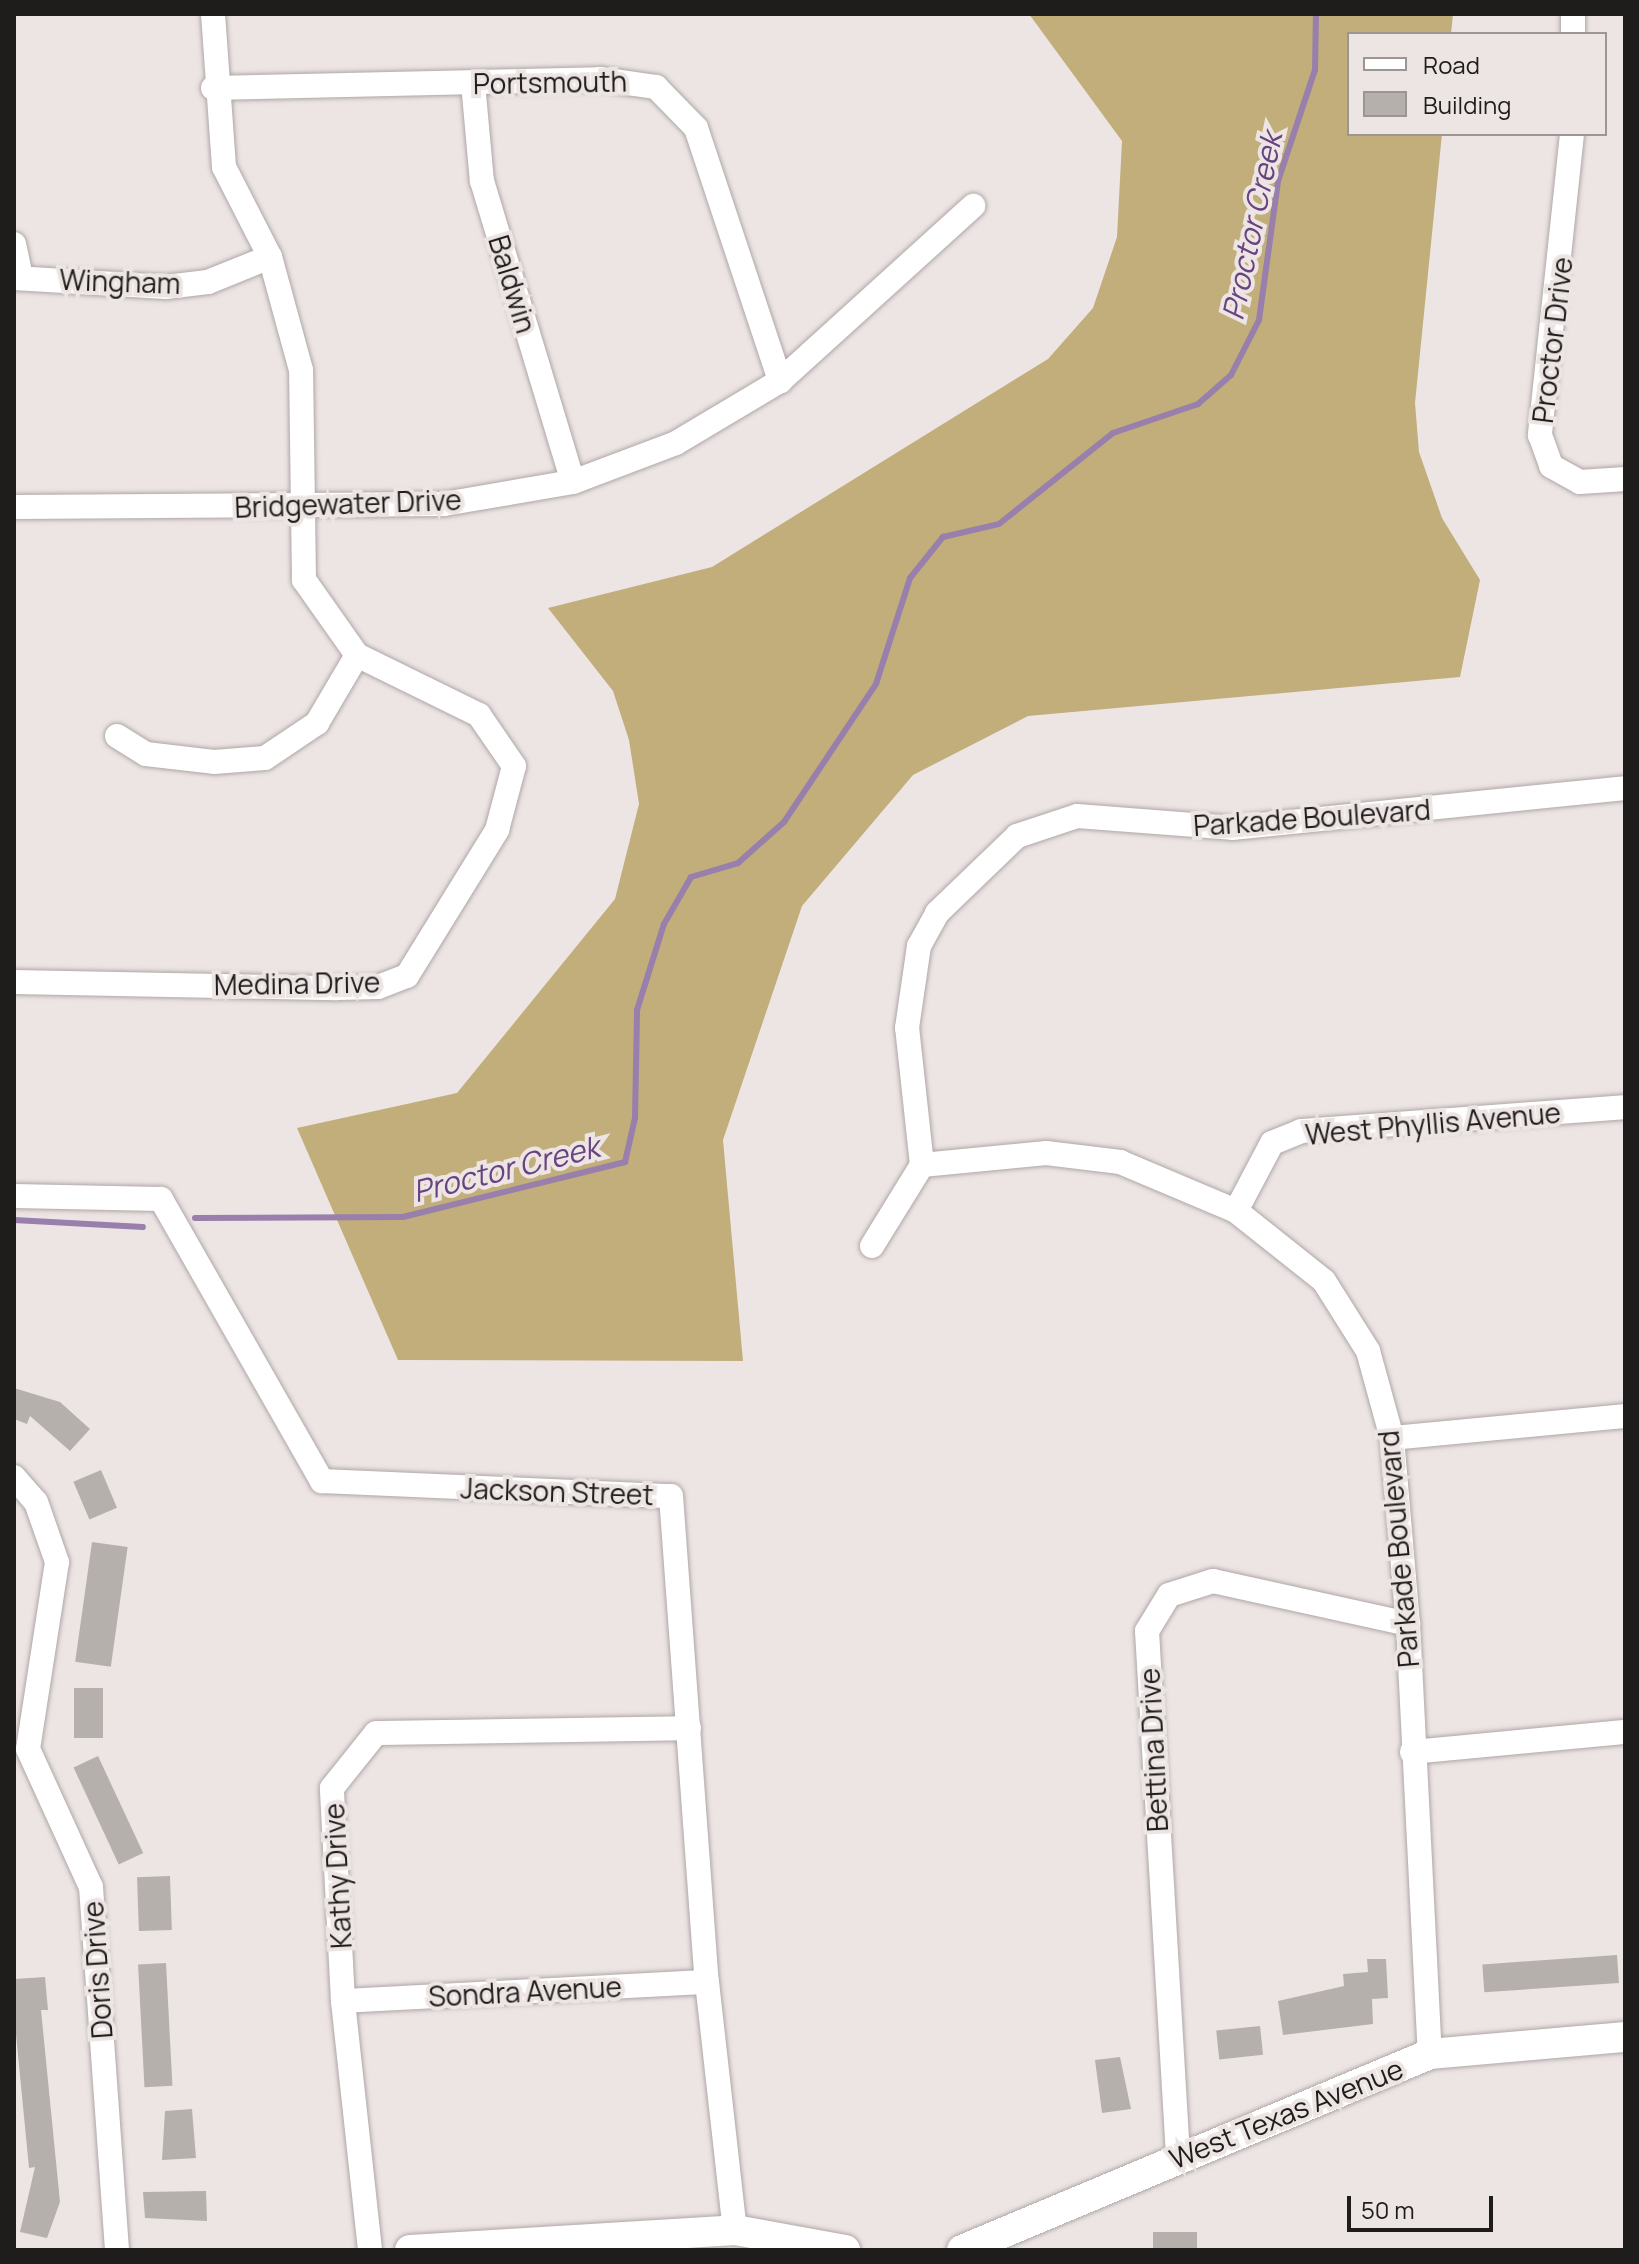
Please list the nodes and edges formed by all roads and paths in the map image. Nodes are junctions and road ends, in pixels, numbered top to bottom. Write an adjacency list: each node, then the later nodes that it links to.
1 (213, 14): 3 (street)
2 (473, 83): 3 (street, Portsmouth); 9 (street, Portsmouth); 11 (street, Baldwin)
3 (213, 88): 7 (street)
4 (1572, 136): 10 (street, Proctor Drive)
5 (973, 206): 9 (street, Bridgewater Drive)
6 (14, 244): 8 (street)
7 (270, 257): 8 (street, Wingham); 13 (street)
8 (17, 278)
9 (780, 381): 11 (street, Bridgewater Drive)
10 (1625, 479)
11 (573, 482): 13 (street, Bridgewater Drive)
12 (14, 507): 13 (street, Bridgewater Drive)
13 (303, 510): 14 (street)
14 (357, 655): 15 (street); 17 (street, Medina Drive)
15 (117, 736)
16 (1625, 788): 19 (street, Parkade Boulevard)
17 (14, 982)
18 (1625, 1107): 21 (street, West Phyllis Avenue)
19 (922, 1165): 21 (street, Parkade Boulevard); 22 (street)
20 (14, 1196): 27 (street, Jackson Street)
21 (1236, 1211): 24 (street, Parkade Boulevard)
22 (872, 1246)
23 (1625, 1416): 24 (street)
24 (1392, 1438): 26 (street, Parkade Boulevard)
25 (14, 1477): 37 (street, Doris Drive)
26 (1408, 1624): 29 (street, Parkade Boulevard); 34 (street, Bettina Drive)
27 (689, 1728): 30 (street, Jackson Street); 31 (street, Kathy Drive)
28 (1625, 1732): 29 (street)
29 (1412, 1752): 33 (street, Parkade Boulevard)
30 (707, 1982): 31 (street, Sondra Avenue); 35 (street, Jackson Street)
31 (343, 2001): 38 (street, Kathy Drive)
32 (1625, 2037): 33 (street, West Texas Avenue)
33 (1430, 2054): 34 (street, West Texas Avenue)
34 (1178, 2156): 41 (street, West Texas Avenue)
35 (735, 2230): 36 (street); 40 (street)
36 (663, 2242): 39 (street)
37 (117, 2250)
38 (370, 2250)
39 (410, 2250)
40 (845, 2250)
41 (962, 2250)

